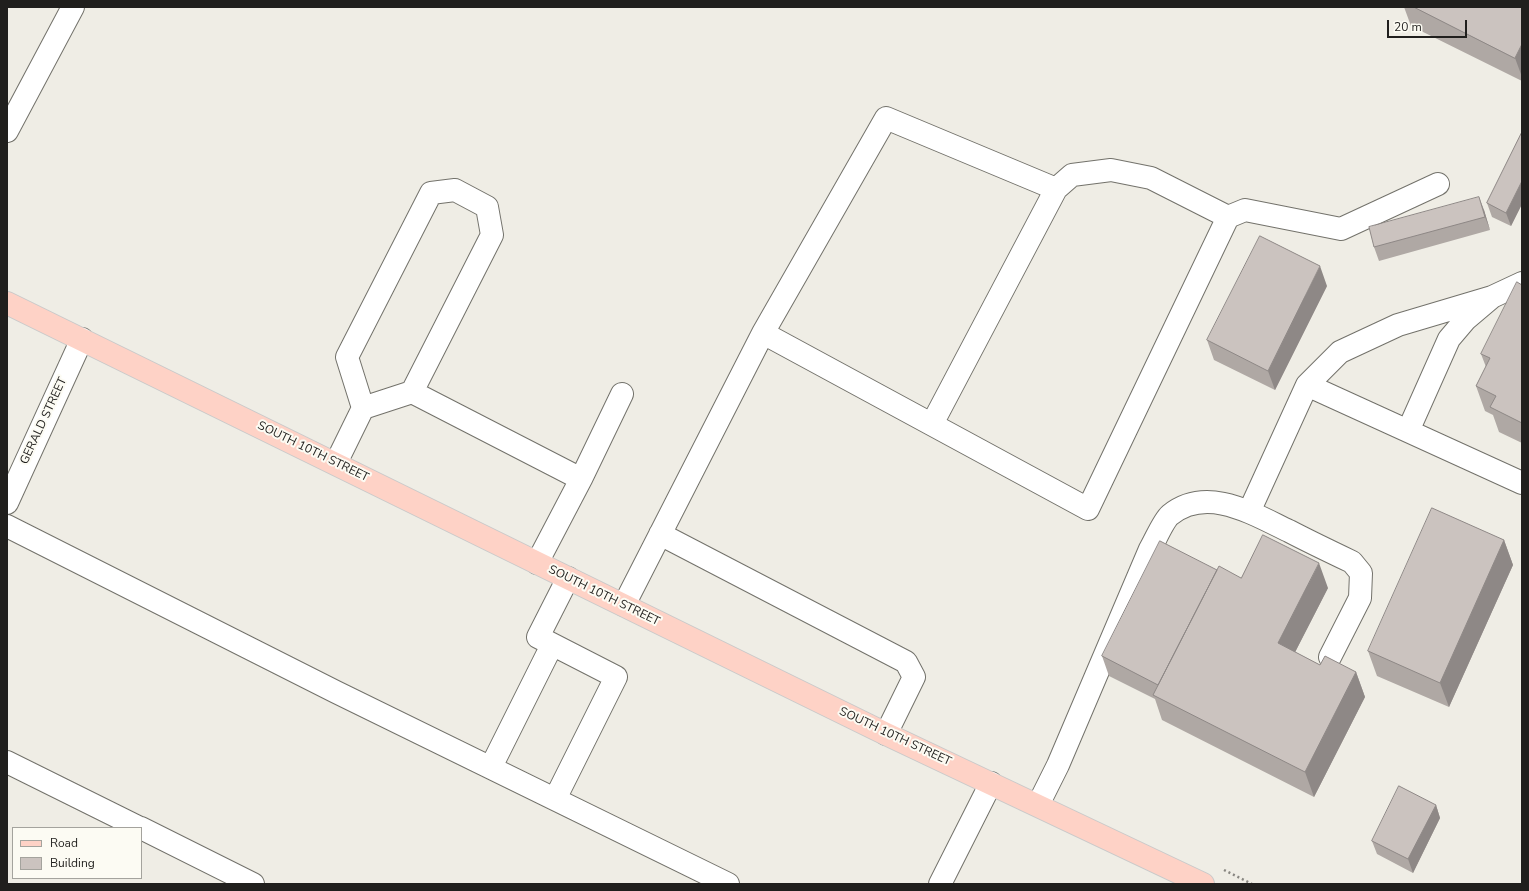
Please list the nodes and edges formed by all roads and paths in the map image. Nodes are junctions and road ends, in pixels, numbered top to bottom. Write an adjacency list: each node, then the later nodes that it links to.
1 (74, 7): 2 (street)
2 (7, 131)
3 (1438, 184): 5 (street)
4 (1056, 189): 5 (street); 9 (street); 15 (street)
5 (1228, 217): 15 (street)
6 (1522, 283): 7 (street)
7 (1492, 297): 11 (street); 16 (street)
8 (7, 303): 10 (main road, SOUTH 10TH STREET)
9 (763, 333): 15 (street); 23 (street)
10 (82, 339): 17 (main road, SOUTH 10TH STREET); 20 (street, GERALD STREET)
11 (1307, 385): 16 (street); 21 (street)
12 (412, 392): 14 (street); 14 (street); 18 (street)
13 (622, 394): 18 (street)
14 (362, 408): 17 (street)
15 (932, 424)
16 (1408, 431): 19 (street)
17 (336, 463): 24 (main road, SOUTH 10TH STREET)
18 (581, 479): 24 (street)
19 (1522, 483)
20 (7, 503)
21 (1249, 512): 28 (street); 34 (street)
22 (7, 526): 31 (street)
23 (660, 534): 26 (street); 29 (street)
24 (537, 563): 25 (main road, SOUTH 10TH STREET)
25 (568, 578): 26 (main road, SOUTH 10TH STREET); 27 (street)
26 (624, 605): 29 (main road, SOUTH 10TH STREET)
27 (552, 645): 31 (street); 33 (street)
28 (1330, 657)
29 (886, 734): 32 (main road, SOUTH 10TH STREET)
30 (7, 762): 35 (street)
31 (491, 767): 33 (street)
32 (991, 783): 34 (main road, SOUTH 10TH STREET); 39 (street)
33 (555, 799): 38 (street)
34 (1038, 805): 40 (main road, SOUTH 10TH STREET)
35 (139, 827)
36 (142, 828): 37 (street)
37 (254, 884)
38 (728, 884)
39 (940, 884)
40 (1203, 884)

